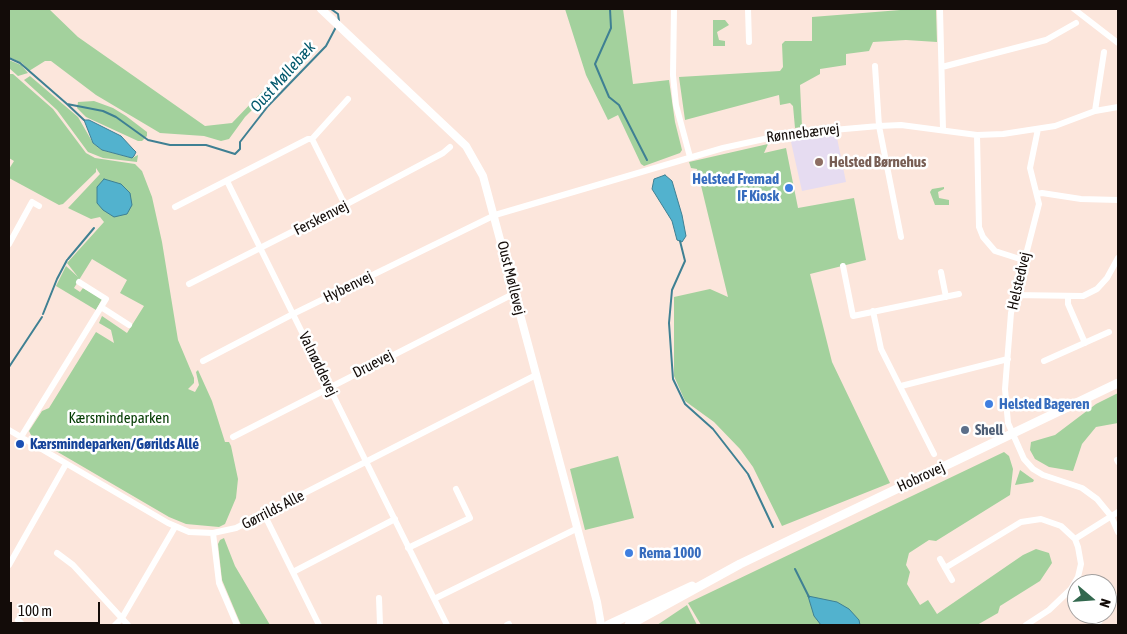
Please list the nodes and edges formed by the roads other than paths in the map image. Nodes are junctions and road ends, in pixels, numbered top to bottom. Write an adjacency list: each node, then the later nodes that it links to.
1 (674, 9): 21 (street)
2 (748, 9): 7 (street)
3 (940, 9): 11 (street)
4 (1074, 9): 8 (street)
5 (323, 10): 28 (street, Oust Møllevej)
6 (1076, 23): 11 (street)
7 (749, 42)
8 (1118, 43)
9 (1104, 52): 14 (street)
10 (875, 66): 15 (street)
11 (942, 67): 17 (street)
12 (348, 99): 19 (street)
13 (1118, 107): 14 (street, Rønnebærvej)
14 (1095, 111): 16 (street, Rønnebærvej)
15 (879, 126): 17 (street, Rønnebærvej); 21 (street, Rønnebærvej); 29 (street)
16 (1038, 129): 18 (street, Rønnebærvej); 23 (street, Helstedvej)
17 (943, 130): 18 (street, Rønnebærvej)
18 (977, 135): 33 (street)
19 (312, 139): 22 (street); 25 (street)
20 (450, 147): 25 (street, Ferskenvej)
21 (690, 157): 28 (street, Rønnebærvej)
22 (228, 181): 27 (street); 31 (street, Valnøddevej)
23 (1038, 194): 24 (street); 33 (street, Helstedvej)
24 (1118, 200)
25 (345, 205): 31 (street, Ferskenvej)
26 (39, 206): 30 (street)
27 (175, 207)
28 (495, 215): 38 (street, Oust Møllevej); 45 (street, Hybenvej)
29 (901, 238)
30 (9, 244)
31 (261, 248): 37 (street, Ferskenvej); 45 (street, Valnøddevej)
32 (1118, 258): 42 (street)
33 (1023, 260): 40 (street, Helstedvej)
34 (843, 266): 44 (street)
35 (941, 272): 41 (street)
36 (79, 282): 43 (street)
37 (189, 284)
38 (515, 293): 52 (street, Oust Møllevej); 55 (street, Druevej)
39 (959, 294): 41 (street)
40 (1014, 296): 42 (street); 49 (street, Helstedvej)
41 (946, 297): 44 (street)
42 (1068, 297): 48 (street)
43 (101, 307): 46 (street); 58 (street)
44 (873, 312): 54 (street)
45 (293, 314): 50 (street, Hybenvej); 55 (street, Valnøddevej)
46 (129, 324)
47 (1109, 332): 48 (street)
48 (1085, 343): 51 (street)
49 (1008, 359): 54 (street); 57 (street, Helstedvej)
50 (203, 361)
51 (1044, 361)
52 (536, 375): 61 (street, Gørrilds Alle); 69 (street, Oust Møllevej)
53 (1118, 383): 57 (main road, Hobrovej)
54 (900, 386): 60 (street)
55 (329, 387): 59 (street, Druevej); 61 (street, Valnøddevej)
56 (9, 430): 58 (street, Gørrilds Alle)
57 (1012, 435): 66 (street, Helstedvej); 79 (main road, Hobrovej)
58 (21, 437): 62 (street, Gørrilds Alle)
59 (233, 437)
60 (934, 454)
61 (366, 462): 65 (street, Gørrilds Alle); 67 (street, Valnøddevej)
62 (66, 464): 68 (street, Gørrilds Alle); 76 (street)
63 (456, 489): 73 (street)
64 (1118, 512): 66 (street)
65 (264, 514): 71 (street, Gørrilds Alle); 78 (street)
66 (1112, 516): 70 (street); 72 (street)
67 (394, 519): 73 (street, Valnøddevej); 78 (street)
68 (175, 527): 71 (street, Gørrilds Alle); 84 (street)
69 (576, 529): 82 (street); 83 (street, Oust Møllevej)
70 (1118, 532)
71 (213, 533): 87 (street)
72 (1074, 539): 77 (street); 94 (street)
73 (408, 548): 82 (street, Valnøddevej)
74 (57, 553): 84 (street)
75 (940, 559): 77 (street)
76 (9, 566)
77 (946, 568): 80 (street)
78 (293, 572): 88 (street)
79 (724, 572): 92 (main road, Hobrovej); 93 (main road, Hobrovej)
80 (952, 580)
81 (379, 598): 89 (street)
82 (434, 599): 90 (street, Valnøddevej)
83 (597, 602): 91 (street, Oust Møllevej); 92 (street, Oust Møllevej)
84 (122, 618): 85 (street); 86 (street)
85 (115, 625)
86 (128, 625)
87 (237, 625)
88 (319, 625)
89 (380, 625)
90 (446, 625)
91 (601, 625)
92 (608, 625)
93 (629, 625)
94 (1026, 625)

